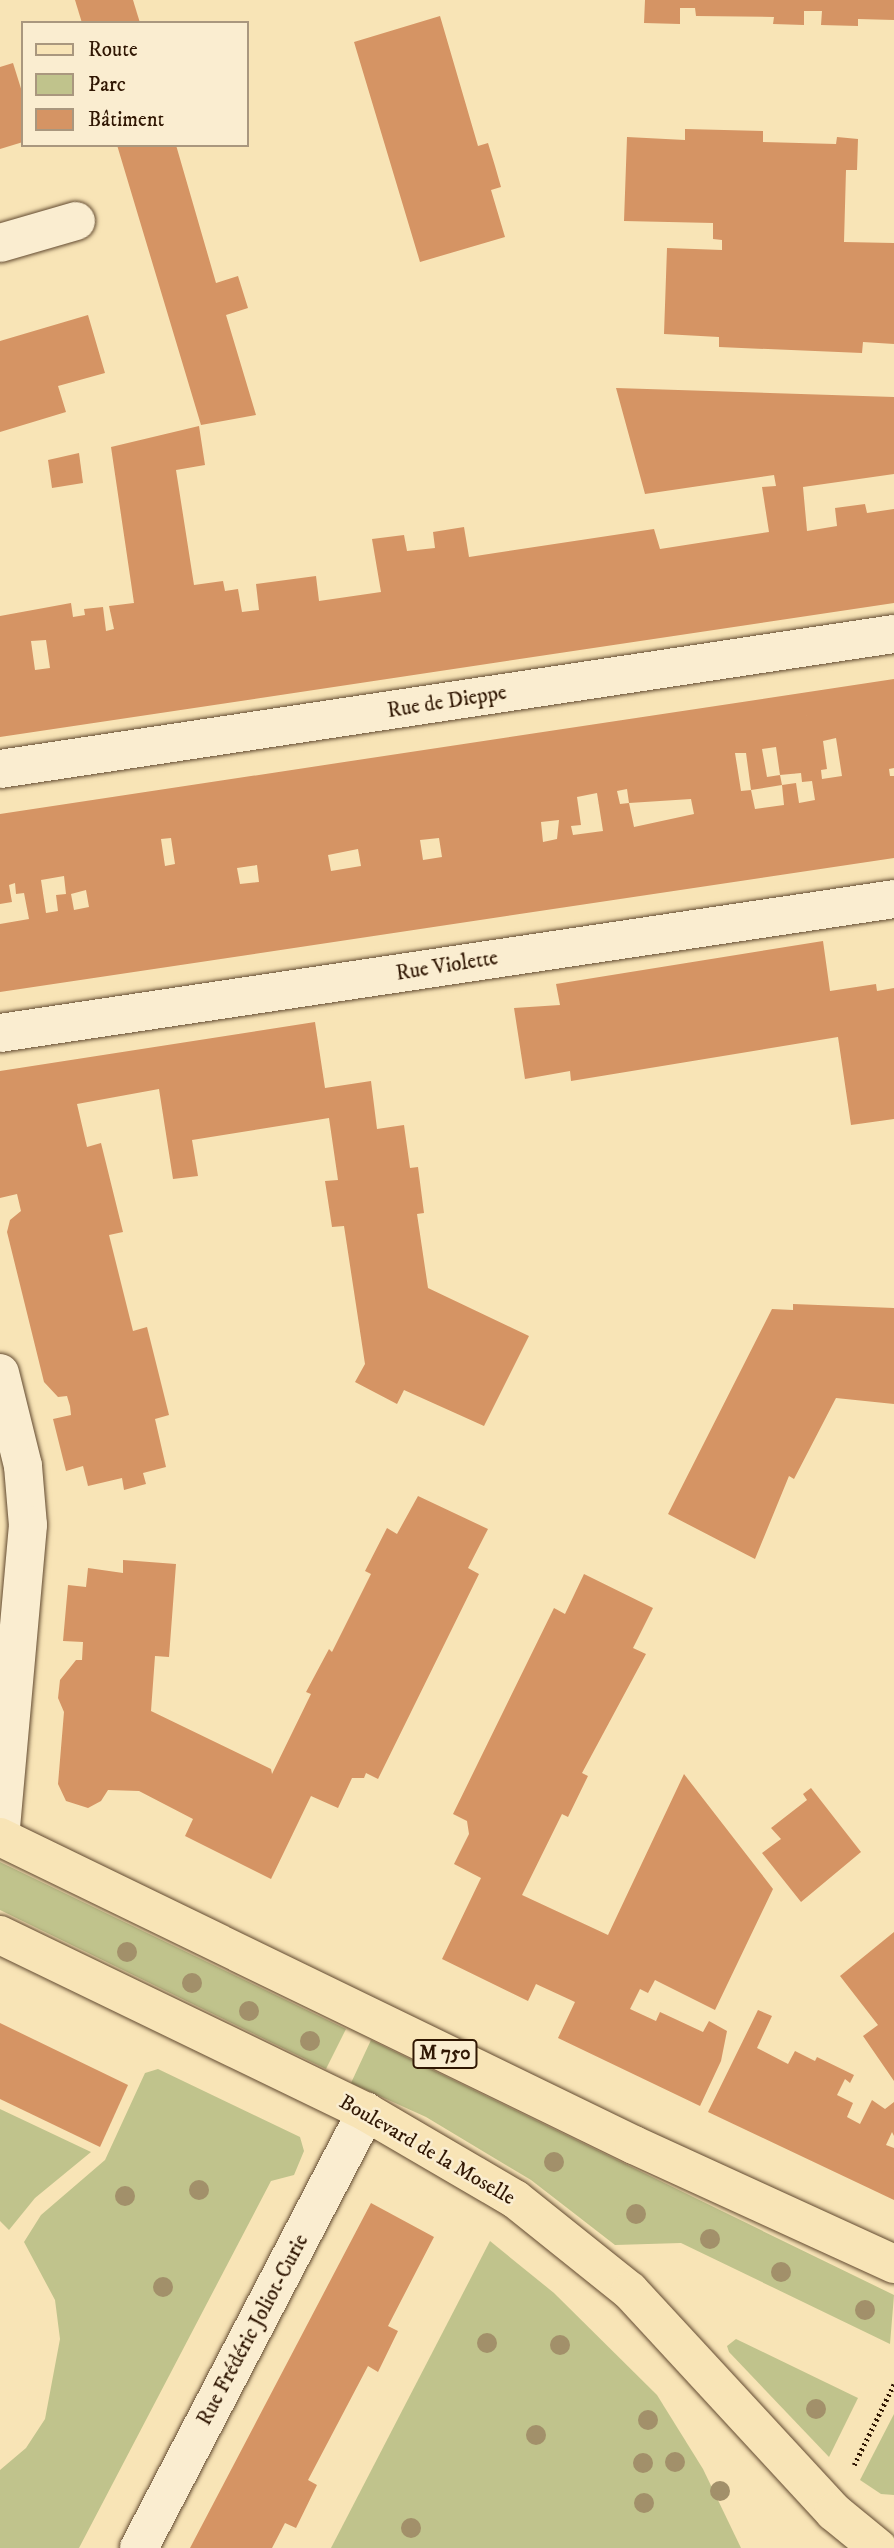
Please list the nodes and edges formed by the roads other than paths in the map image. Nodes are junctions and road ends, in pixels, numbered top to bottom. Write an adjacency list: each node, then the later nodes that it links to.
1 (76, 220): 2 (street)
2 (0, 243)
3 (894, 634): 4 (street, Rue de Dieppe)
4 (0, 769)
5 (894, 899): 6 (street, Rue Violette)
6 (0, 1033)
7 (0, 1373): 8 (street)
8 (0, 1837): 11 (main road, M 750)
9 (0, 1935): 10 (main road, Boulevard de la Moselle)
10 (366, 2112): 12 (street, Rue Frédéric Joliot-Curie); 13 (main road, Boulevard de la Moselle)
11 (894, 2264)
12 (139, 2548)
13 (878, 2548)

